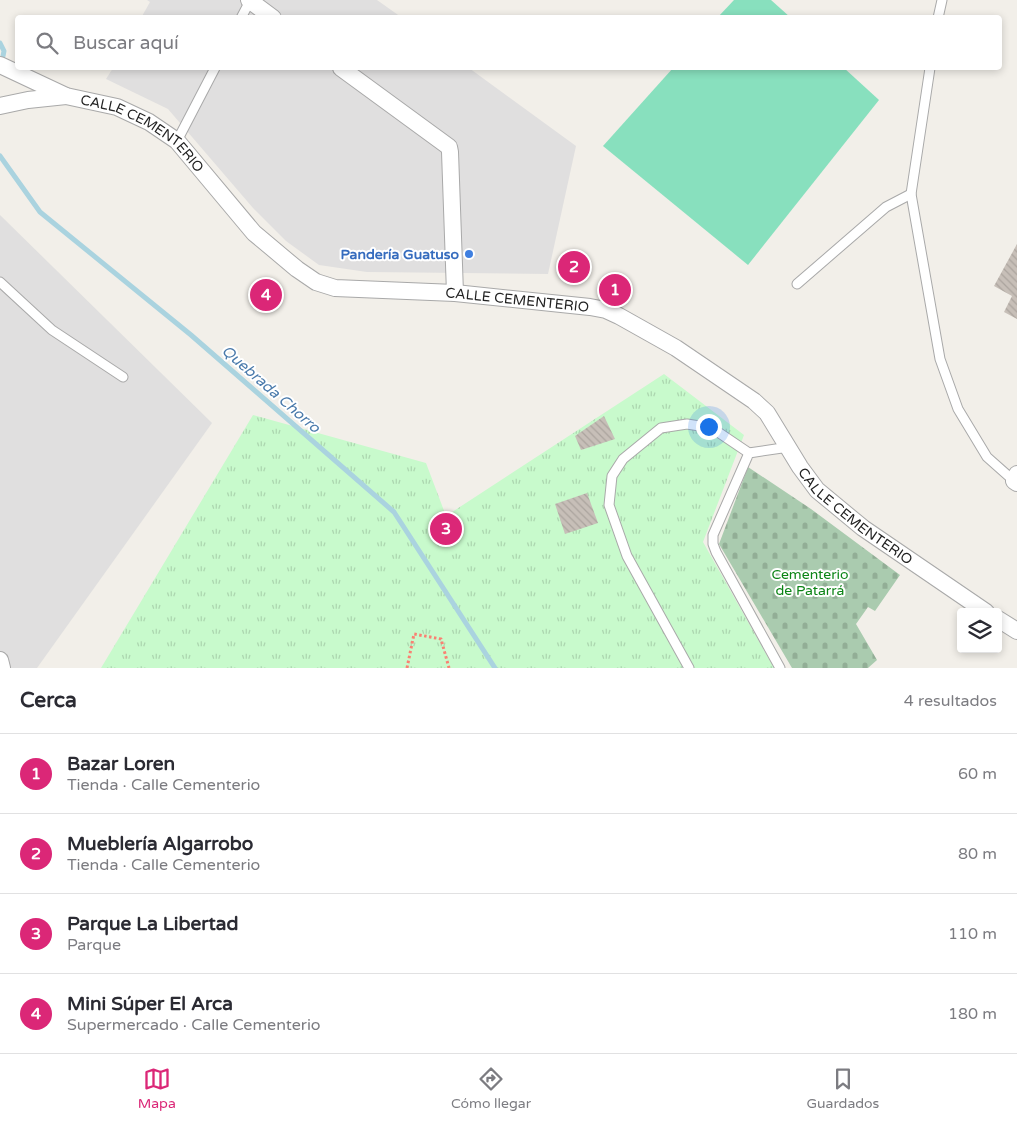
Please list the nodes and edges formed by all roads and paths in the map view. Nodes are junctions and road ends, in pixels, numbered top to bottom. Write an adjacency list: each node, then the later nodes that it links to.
1 (249, 0): 3 (lane); 4 (street)
2 (942, 0): 5 (lane)
3 (242, 15)
4 (269, 15)
5 (939, 15)
6 (0, 65): 10 (street)
7 (214, 70): 12 (lane)
8 (344, 70): 16 (street)
9 (930, 70): 13 (lane)
10 (66, 96): 11 (street); 12 (street, CALLE CEMENTERIO)
11 (0, 106)
12 (177, 141): 16 (street, CALLE CEMENTERIO)
13 (910, 194): 15 (lane); 20 (lane)
14 (0, 282): 17 (lane)
15 (797, 284)
16 (455, 293): 18 (street, CALLE CEMENTERIO)
17 (123, 377)
18 (789, 447): 19 (lane); 21 (street, CALLE CEMENTERIO)
19 (749, 453): 28 (lane); 29 (lane)
20 (1016, 479)
21 (980, 608)
22 (1002, 622): 23 (street)
23 (1017, 631)
24 (0, 660): 25 (street)
25 (2, 668)
26 (407, 668): 27 (path)
27 (449, 668)
28 (689, 668)
29 (780, 668)

